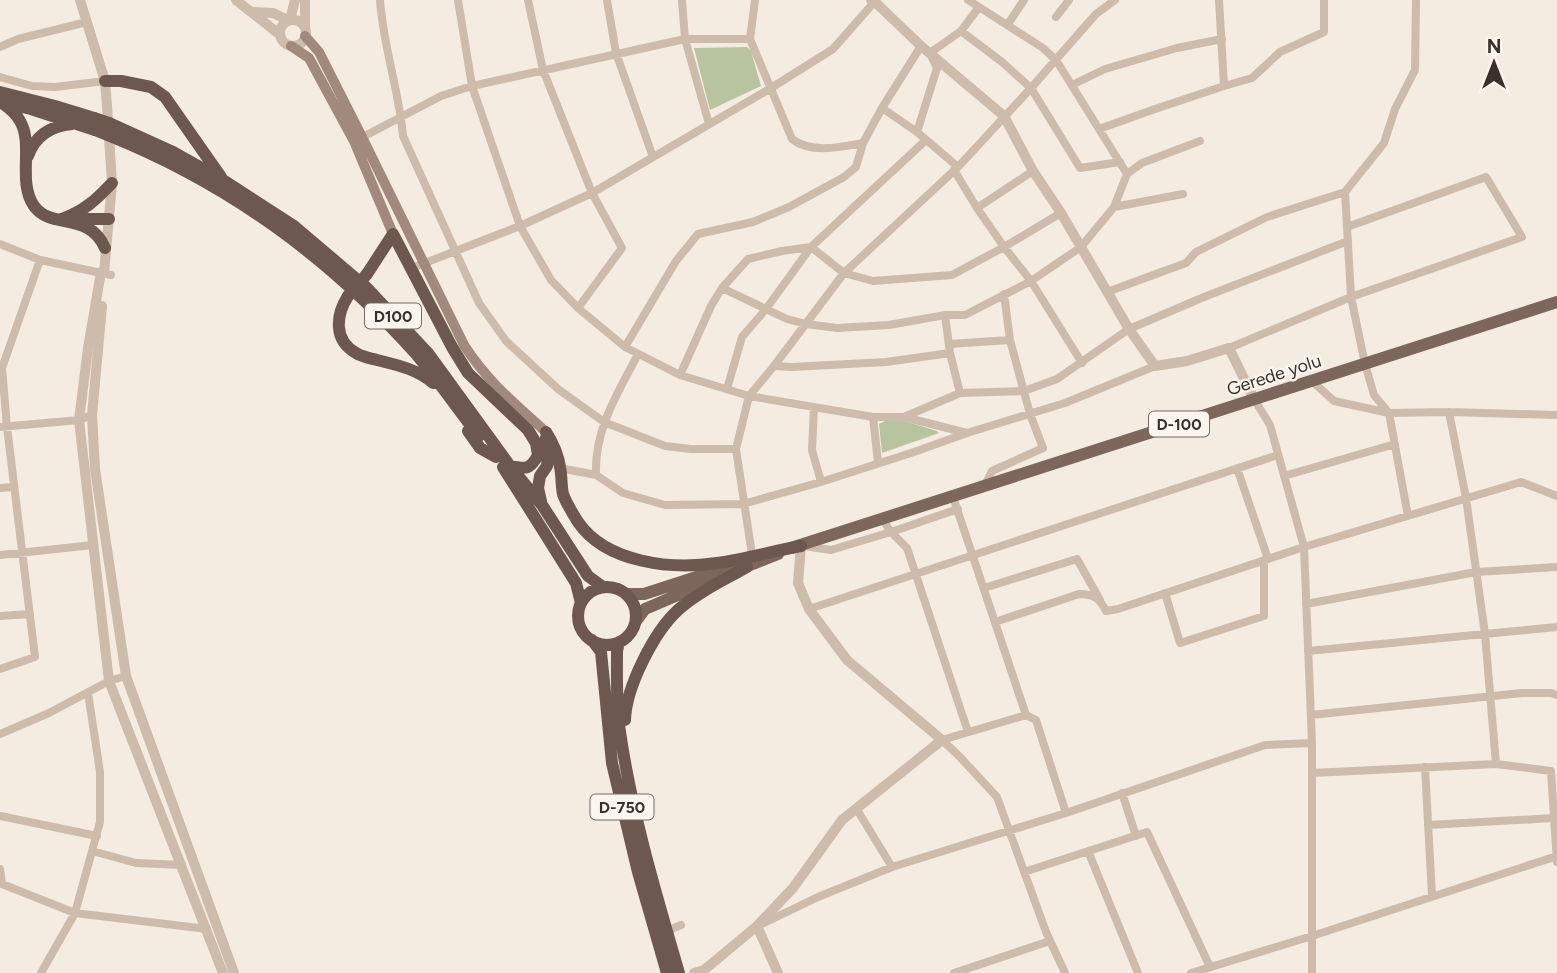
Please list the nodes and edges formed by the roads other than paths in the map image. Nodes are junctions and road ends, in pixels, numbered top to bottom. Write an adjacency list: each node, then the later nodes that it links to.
1 (80, 0): 23 (street)
2 (236, 0): 20 (street)
3 (295, 0): 22 (street)
4 (305, 0): 26 (street)
5 (380, 0): 49 (street)
6 (458, 0): 41 (street)
7 (528, 0): 37 (street)
8 (607, 0): 34 (street)
9 (682, 0): 28 (street)
10 (755, 0): 29 (street)
11 (968, 0): 19 (street)
12 (1024, 0): 24 (street)
13 (1069, 0): 21 (street)
14 (1115, 0): 36 (street)
15 (1219, 0): 30 (street)
16 (1324, 0): 42 (street)
17 (1416, 0): 68 (street)
18 (874, 1): 32 (street); 43 (street)
19 (979, 7): 24 (street); 25 (street)
20 (253, 12): 22 (street); 27 (street)
21 (1056, 17)
22 (289, 20): 26 (street); 27 (street)
23 (87, 22): 33 (street); 39 (street)
24 (1007, 24): 36 (street)
25 (961, 31): 35 (street); 44 (street)
26 (305, 32): 31 (street); 56 (main road)
27 (279, 34): 31 (street)
28 (685, 38): 29 (street); 34 (street); 52 (street)
29 (750, 39): 43 (street)
30 (1222, 40): 40 (street); 42 (street)
31 (291, 46): 56 (main road)
32 (921, 46): 35 (street); 47 (street)
33 (0, 47)
34 (616, 53): 37 (street); 60 (street)
35 (930, 53): 48 (street); 55 (street)
36 (1056, 60): 40 (street); 44 (street)
37 (543, 70): 41 (street); 69 (street)
38 (0, 77): 39 (street)
39 (105, 81): 66 (highway); 67 (street)
40 (1072, 85): 53 (street)
41 (472, 86): 49 (street); 76 (street)
42 (1224, 86): 53 (street)
43 (771, 88): 52 (street); 59 (street)
44 (1031, 88): 48 (street); 61 (street)
45 (0, 92): 51 (highway, D100)
46 (0, 102): 50 (highway, D100); 63 (highway)
47 (882, 108): 55 (street); 59 (street)
48 (1004, 116): 62 (street); 64 (street)
49 (401, 118): 56 (street); 85 (street)
50 (77, 123): 51 (highway, D100); 63 (highway)
51 (94, 124): 54 (highway, D100, bridge)
52 (709, 124): 60 (street)
53 (1099, 129): 61 (street)
54 (110, 130): 66 (highway, D100); 134 (highway, D100)
55 (916, 132): 57 (street)
56 (358, 139): 78 (main road); 87 (main road)
57 (926, 140): 62 (street); 81 (street)
58 (1200, 141): 65 (street)
59 (863, 143): 102 (street)
60 (653, 157): 69 (street)
61 (1120, 162): 65 (street)
62 (956, 168): 72 (street); 89 (street)
63 (26, 170): 74 (highway)
64 (1033, 171): 72 (street); 73 (street)
65 (1127, 174): 71 (street)
66 (223, 180): 136 (highway, D100)
67 (112, 183): 74 (highway); 75 (street)
68 (1345, 192): 77 (street); 92 (street)
69 (592, 193): 76 (street); 96 (street)
70 (1183, 194): 71 (street)
71 (1114, 207): 83 (street)
72 (977, 208): 82 (street)
73 (1061, 213): 82 (street); 83 (street)
74 (62, 219): 75 (highway); 84 (highway)
75 (109, 219): 84 (street)
76 (520, 226): 85 (street); 96 (street)
77 (1347, 227): 79 (street); 94 (street)
78 (393, 234): 87 (highway); 134 (highway, bridge)
79 (1348, 241): 94 (street); 100 (street)
80 (0, 244): 86 (street)
81 (811, 247): 89 (street); 91 (street); 97 (street)
82 (1004, 247): 89 (street); 90 (street)
83 (1081, 247): 90 (street); 92 (street)
84 (105, 248): 88 (street)
85 (456, 251): 87 (street); 127 (street)
86 (40, 260): 88 (street); 110 (street)
87 (418, 266): 129 (main road); 136 (highway)
88 (106, 273): 122 (street); 126 (street)
89 (844, 274): 99 (street)
90 (1031, 281): 93 (street); 106 (street)
91 (722, 288): 97 (street); 111 (street)
92 (1107, 292): 100 (street)
93 (1004, 294): 98 (street); 101 (street)
94 (1351, 297): 104 (street); 107 (street)
95 (1557, 302): 107 (main road, Gerede yolu / D-100)
96 (578, 308): 102 (street)
97 (766, 310): 99 (street); 113 (street)
98 (945, 316): 99 (street); 103 (street)
99 (806, 324): 108 (street)
100 (1129, 329): 106 (street); 109 (street)
101 (1010, 340): 103 (street); 114 (street)
102 (625, 347): 105 (street)
103 (949, 348): 108 (street); 115 (street)
104 (1229, 348): 109 (street); 117 (street)
105 (638, 354): 111 (street); 127 (street)
106 (1082, 363): 114 (street)
107 (1365, 364): 112 (main road, Gerede yolu / D-100); 119 (street)
108 (774, 366): 116 (street)
109 (1155, 366): 121 (street)
110 (1, 368): 128 (street)
111 (680, 375): 113 (street)
112 (1312, 381): 117 (main road, Gerede yolu / D-100); 119 (street)
113 (727, 388): 116 (street)
114 (1024, 391): 115 (street); 121 (street)
115 (960, 393): 125 (street)
116 (749, 396): 118 (street); 132 (street)
117 (1254, 399): 133 (street); 143 (main road, Gerede yolu / D-100)
118 (814, 407): 124 (street); 141 (street)
119 (1389, 412): 120 (street); 131 (street)
120 (1449, 412): 123 (street); 146 (street)
121 (1030, 414): 130 (street); 143 (street)
122 (92, 415): 126 (street); 182 (street)
123 (1557, 415)
124 (873, 417): 125 (street); 135 (street)
125 (904, 417): 130 (street)
126 (79, 420): 128 (street); 153 (street)
127 (604, 422): 132 (street); 139 (street)
128 (3, 427): 142 (street)
129 (546, 432): 137 (highway); 149 (highway)
130 (967, 433): 135 (street)
131 (1395, 444): 140 (street); 150 (street)
132 (736, 449): 148 (street)
133 (1278, 455): 138 (street); 140 (street)
134 (496, 457): 169 (highway, D100)
135 (878, 462): 141 (street)
136 (510, 466): 149 (highway, D100)
137 (560, 468): 139 (street); 160 (highway)
138 (1237, 468): 158 (street); 159 (street)
139 (596, 475): 148 (street)
140 (1284, 476): 155 (street)
141 (821, 482): 148 (street)
142 (14, 486): 144 (street); 156 (street)
143 (984, 487): 147 (main road, Gerede yolu / D-100)
144 (0, 488)
145 (1557, 496): 146 (street)
146 (1466, 498): 150 (street); 162 (street)
147 (955, 503): 151 (main road, Gerede yolu / D-100); 152 (street); 158 (street)
148 (743, 504): 160 (street)
149 (542, 505): 164 (highway, D100)
150 (1408, 516): 155 (street)
151 (883, 520): 152 (street); 154 (main road, Gerede yolu / D-100)
152 (891, 532): 154 (street); 163 (street)
153 (93, 545): 156 (street); 183 (street)
154 (801, 545): 160 (highway); 171 (street)
155 (1304, 547): 159 (street); 170 (street)
156 (23, 552): 157 (street); 172 (street)
157 (0, 555)
158 (973, 555): 163 (street); 165 (street)
159 (1266, 559): 166 (street); 166 (street)
160 (751, 561): 167 (main road, D100); 174 (main road); 193 (highway)
161 (1557, 567): 162 (street)
162 (1476, 572): 170 (street); 177 (street)
163 (916, 573): 171 (street); 189 (street)
164 (603, 587): 167 (highway, D100); 169 (highway)
165 (984, 589): 168 (street); 175 (street)
166 (1164, 593): 168 (street)
167 (626, 594): 174 (highway)
168 (1100, 600): 175 (street)
169 (581, 603): 178 (highway, D100)
170 (1306, 604): 180 (street)
171 (808, 609): 191 (street)
172 (30, 614): 173 (street); 181 (street)
173 (0, 617)
174 (636, 621): 179 (highway)
175 (995, 622): 187 (street)
176 (1557, 627): 177 (street)
177 (1485, 634): 180 (street); 186 (street)
178 (592, 640): 179 (highway); 227 (highway, D-750)
179 (619, 642): 193 (highway)
180 (1308, 651): 188 (street)
181 (0, 669)
182 (125, 676): 183 (street); 226 (street)
183 (109, 681): 184 (street); 210 (street)
184 (88, 693): 190 (street); 204 (street)
185 (1557, 695): 186 (street)
186 (1490, 697): 188 (street); 194 (street)
187 (1026, 715): 189 (street); 199 (street)
188 (1311, 715): 192 (street)
189 (968, 732): 191 (street)
190 (0, 734)
191 (942, 740): 198 (street); 203 (street)
192 (1312, 743): 196 (street); 197 (street)
193 (624, 752): 220 (highway)
194 (1496, 764): 195 (street); 201 (street)
195 (1425, 767): 196 (street); 202 (street)
196 (1312, 773): 221 (street)
197 (1122, 793): 199 (street); 205 (street)
198 (856, 808): 211 (street); 218 (street)
199 (1066, 813): 203 (street)
200 (0, 816): 204 (street)
201 (1554, 818): 202 (street); 208 (street)
202 (1428, 825): 215 (street)
203 (1009, 831): 211 (street); 213 (street)
204 (97, 836): 206 (street)
205 (1136, 836): 207 (street); 223 (street)
206 (92, 851): 210 (street); 216 (street)
207 (1088, 851): 213 (street); 233 (street)
208 (1557, 856): 209 (street); 215 (street)
209 (1557, 862)
210 (182, 865): 219 (street)
211 (892, 867): 218 (street)
212 (0, 869): 214 (street)
213 (1024, 872): 222 (street)
214 (1, 885): 216 (street)
215 (1432, 896): 221 (street)
216 (75, 913): 219 (street); 224 (street)
217 (681, 925): 220 (street)
218 (757, 926): 229 (street); 230 (street)
219 (207, 929): 225 (street)
220 (667, 931): 228 (highway)
221 (1312, 936): 223 (street); 235 (street)
222 (1050, 941): 231 (street); 232 (street)
223 (1210, 967): 234 (street)
224 (41, 973)
225 (223, 973)
226 (234, 973)
227 (667, 973)
228 (679, 973)
229 (694, 973)
230 (778, 973)
231 (954, 973)
232 (1065, 973)
233 (1138, 973)
234 (1191, 973)
235 (1312, 973)

